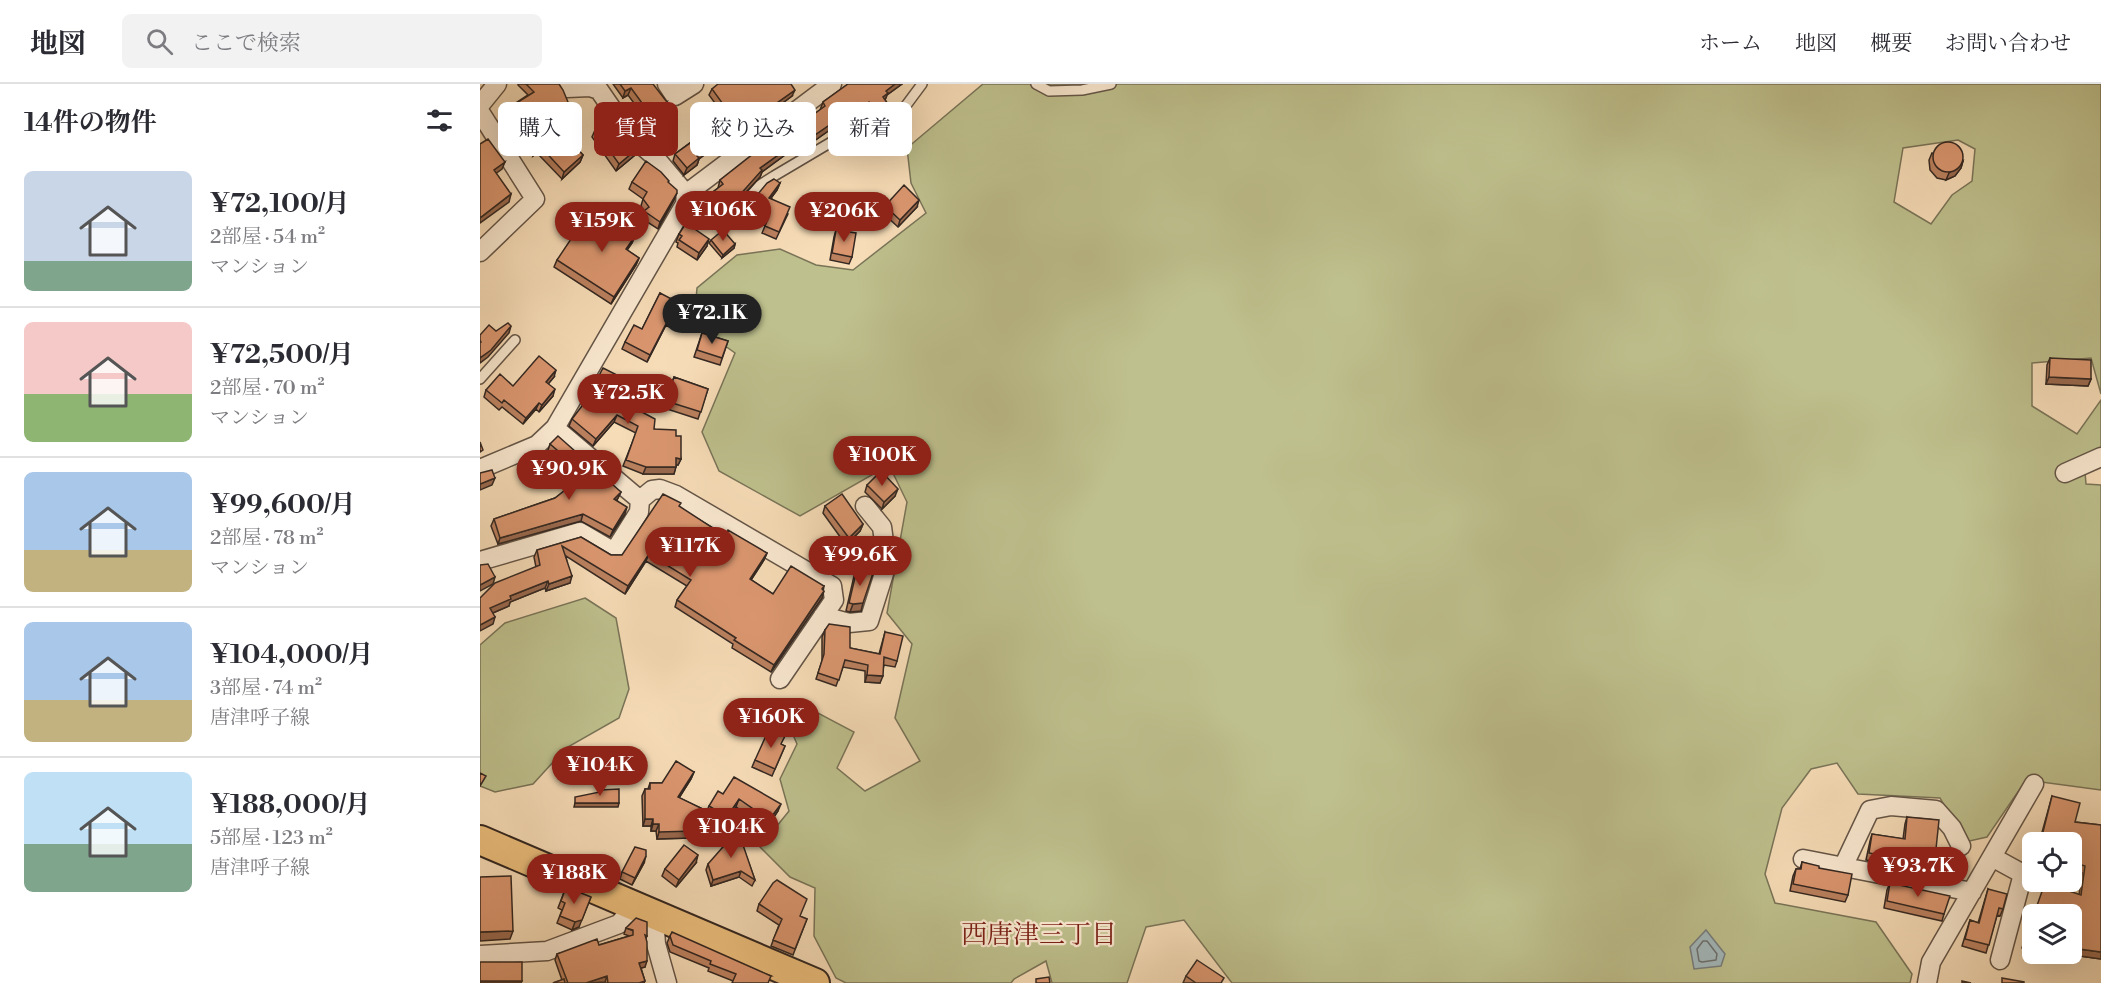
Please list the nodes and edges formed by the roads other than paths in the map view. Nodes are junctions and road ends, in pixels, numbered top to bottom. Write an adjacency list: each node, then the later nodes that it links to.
1 (497, 84): 9 (street)
2 (564, 84): 11 (street)
3 (667, 84): 4 (street)
4 (694, 84)
5 (922, 84): 11 (lane)
6 (1036, 84): 7 (lane)
7 (1111, 84)
8 (820, 87): 11 (street)
9 (480, 105)
10 (480, 112): 12 (street)
11 (686, 194): 15 (street)
12 (480, 252)
13 (515, 340): 14 (lane)
14 (480, 379)
15 (555, 428): 17 (street); 19 (street)
16 (2101, 457): 18 (street)
17 (480, 469)
18 (2065, 473)
19 (640, 500): 21 (street); 22 (street)
20 (865, 506): 22 (street)
21 (480, 561)
22 (823, 616): 23 (street)
23 (780, 679)
24 (2034, 784): 27 (street)
25 (480, 840): 31 (main road)
26 (1961, 846): 29 (street)
27 (1992, 857): 30 (street); 34 (street)
28 (1803, 859): 29 (street)
29 (1843, 867): 30 (street)
30 (1972, 892): 37 (street)
31 (635, 905): 32 (main road); 33 (street)
32 (664, 917): 35 (street); 36 (main road)
33 (480, 955)
34 (2000, 960)
35 (667, 983)
36 (815, 983)
37 (1926, 983)

